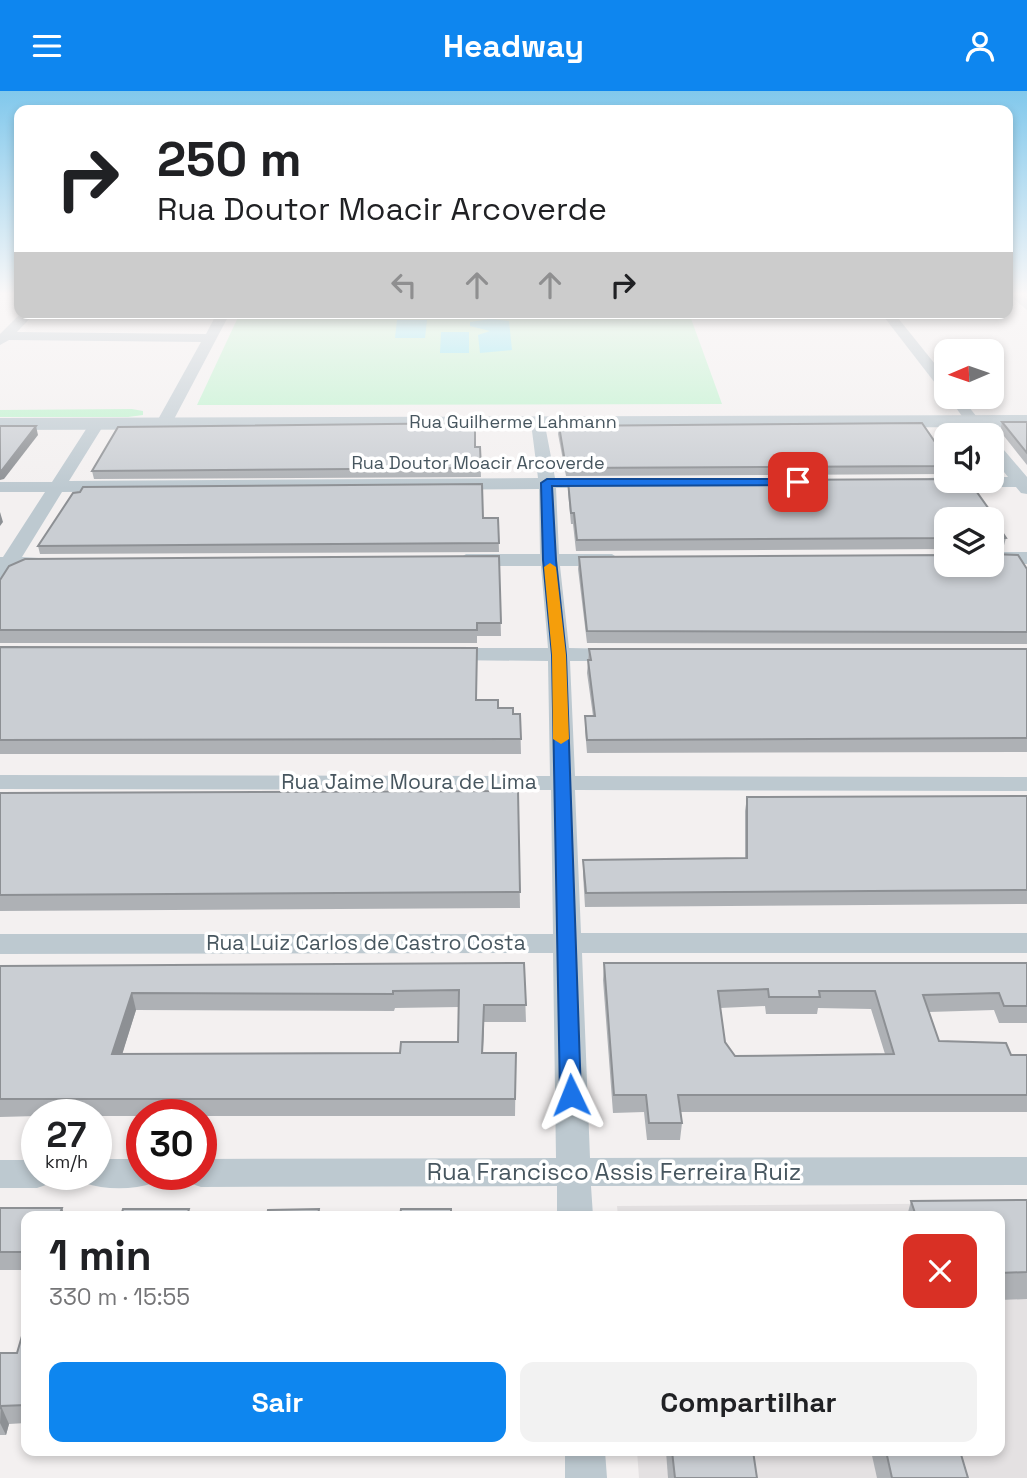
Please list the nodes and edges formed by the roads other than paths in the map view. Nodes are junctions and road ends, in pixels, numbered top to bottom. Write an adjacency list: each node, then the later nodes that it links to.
1 (199, 360): 6 (street)
2 (1004, 404): 3 (street)
3 (1027, 405)
4 (0, 407): 6 (street)
5 (963, 409): 10 (street)
6 (168, 414): 8 (street, Rua Guilherme Lahmann); 9 (street, Rua Guilherme Lahmann)
7 (1027, 421): 12 (street, Rua Guilherme Lahmann)
8 (97, 423): 11 (street, Rua Guilherme Lahmann); 20 (street)
9 (539, 423): 13 (street, Rua Guilherme Lahmann); 16 (street)
10 (974, 423)
11 (0, 424)
12 (1004, 424)
13 (934, 427)
14 (1004, 460): 18 (street)
15 (924, 482): 18 (street)
16 (547, 483): 17 (street, Rua Doutor Moacir Arcoverde); 20 (street, Rua Doutor Moacir Arcoverde); 25 (street)
17 (616, 483)
18 (1025, 484)
19 (0, 487): 20 (street, Rua Doutor Moacir Arcoverde)
20 (55, 487): 27 (street)
21 (1004, 558): 22 (street)
22 (1027, 558)
23 (632, 559): 25 (street)
24 (452, 560): 25 (street)
25 (550, 560): 29 (street)
26 (64, 563): 27 (street)
27 (3, 568)
28 (419, 654): 29 (street)
29 (559, 655): 30 (street); 32 (street)
30 (641, 655)
31 (0, 782): 32 (street, Rua Jaime Moura de Lima)
32 (562, 782): 33 (street, Rua Jaime Moura de Lima); 34 (street)
33 (1027, 783)
34 (566, 942): 35 (street, Rua Luiz Carlos de Castro Costa); 36 (street, Rua Luiz Carlos de Castro Costa); 37 (street)
35 (1027, 943)
36 (0, 944)
37 (573, 1171): 38 (street, Rua Francisco Assis Ferreira Ruiz); 39 (street, Rua Francisco Assis Ferreira Ruiz); 42 (street)
38 (1027, 1171)
39 (217, 1173)
40 (0, 1174): 41 (street)
41 (21, 1174)
42 (575, 1211)
43 (585, 1456): 44 (street)
44 (586, 1478)

